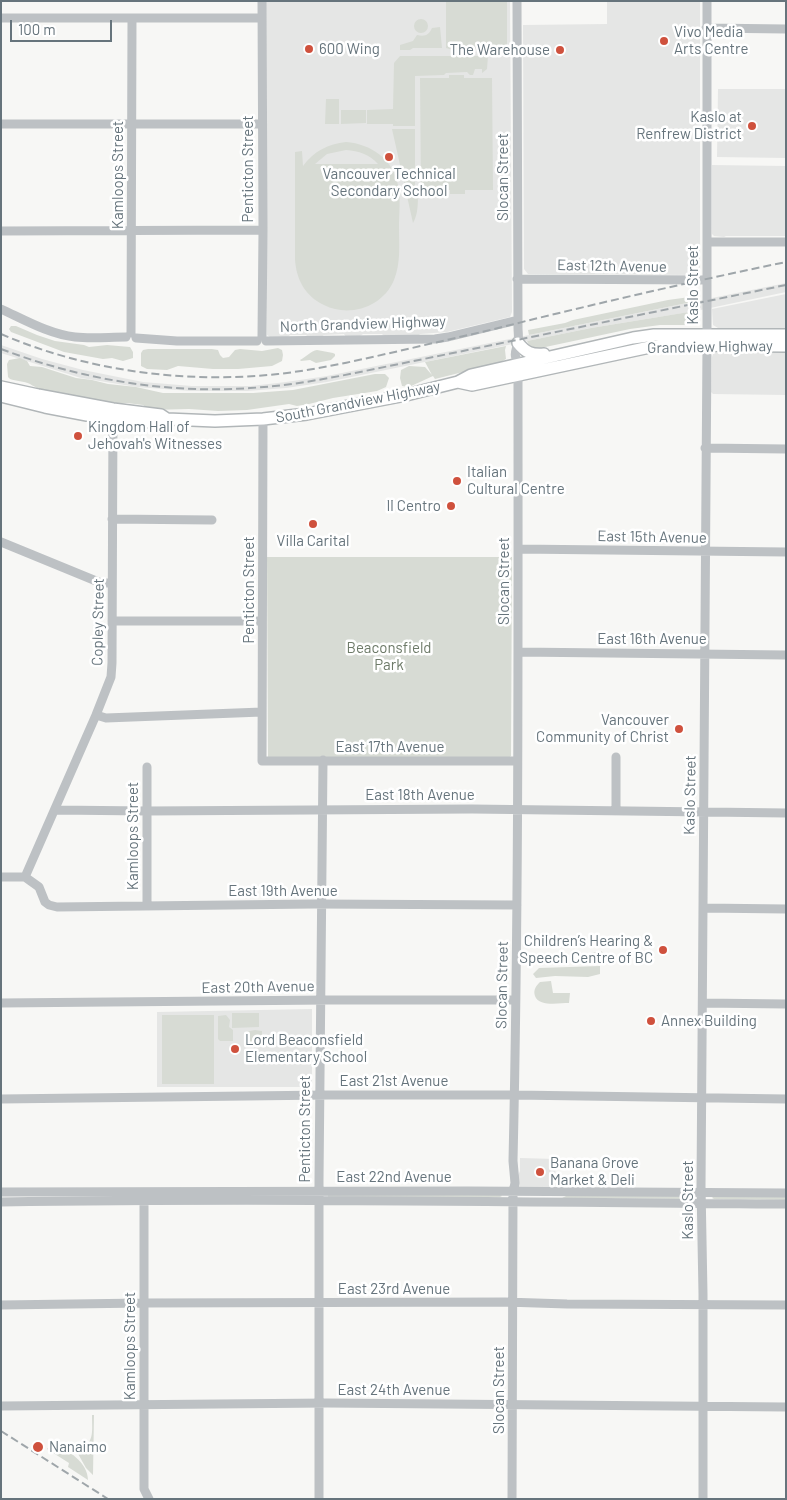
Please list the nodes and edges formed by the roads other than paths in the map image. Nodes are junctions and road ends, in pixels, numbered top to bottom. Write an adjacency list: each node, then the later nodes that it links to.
1 (262, 1): 6 (street, Penticton Street)
2 (517, 1): 17 (street, Slocan Street)
3 (706, 1): 7 (street, Kaslo Street)
4 (1, 18): 5 (street)
5 (132, 18): 6 (street); 10 (street, Kamloops Street)
6 (262, 18): 11 (street, Penticton Street)
7 (706, 28): 8 (street); 15 (street, Kaslo Street)
8 (786, 29)
9 (1, 124): 10 (street)
10 (132, 124): 11 (street); 12 (street, Kamloops Street)
11 (262, 124): 13 (street, Penticton Street)
12 (132, 230): 13 (street); 14 (street); 23 (street, Kamloops Street)
13 (263, 230): 24 (street, Penticton Street)
14 (1, 231)
15 (707, 242): 16 (street); 18 (street, Kaslo Street)
16 (786, 242)
17 (517, 279): 18 (street, East 12th Avenue); 20 (street, Slocan Street)
18 (706, 280): 25 (street, Kaslo Street)
19 (1, 309): 23 (street, North Grandview Highway)
20 (518, 320): 24 (street, North Grandview Highway); 26 (street, Slocan Street)
21 (654, 335): 25 (main road, Grandview Highway); 29 (main road, South Grandview Highway)
22 (786, 335): 25 (main road, Grandview Highway)
23 (131, 336): 24 (street, North Grandview Highway)
24 (262, 339)
25 (707, 340): 27 (main road, Grandview Highway); 28 (main road, Grandview Highway); 35 (street, Kaslo Street)
26 (518, 343): 29 (main road); 30 (street, Slocan Street)
27 (786, 346)
28 (635, 349): 30 (main road, South Grandview Highway)
29 (566, 352): 30 (main road, South Grandview Highway)
30 (518, 370): 34 (main road, South Grandview Highway); 40 (street, Slocan Street)
31 (1, 387): 33 (main road, South Grandview Highway)
32 (1, 396): 33 (main road, South Grandview Highway)
33 (113, 414): 34 (main road, South Grandview Highway); 37 (street, Copley Street)
34 (263, 419): 45 (street, Penticton Street)
35 (705, 448): 36 (street); 41 (street, Kaslo Street)
36 (786, 449)
37 (112, 519): 38 (street); 43 (street, Copley Street)
38 (212, 520)
39 (1, 542): 43 (street)
40 (518, 549): 41 (street, East 15th Avenue); 46 (street, Slocan Street)
41 (705, 552): 42 (street, East 15th Avenue); 47 (street, Kaslo Street)
42 (786, 552)
43 (112, 583): 44 (street, Copley Street)
44 (112, 621): 45 (street); 50 (street, Copley Street)
45 (262, 622): 49 (street, Penticton Street)
46 (518, 652): 47 (street, East 16th Avenue); 54 (street, Slocan Street)
47 (705, 654): 48 (street, East 16th Avenue); 61 (street, Kaslo Street)
48 (786, 655)
49 (262, 712): 50 (street); 52 (street, Penticton Street)
50 (96, 715): 58 (street, Copley Street)
51 (616, 757): 60 (street)
52 (262, 760): 53 (street, East 17th Avenue)
53 (323, 760): 54 (street, East 17th Avenue); 56 (street, Penticton Street)
54 (517, 761): 57 (street, Slocan Street)
55 (147, 767): 59 (street, Kamloops Street)
56 (322, 809): 57 (street, East 18th Avenue); 59 (street, East 18th Avenue); 65 (street, Penticton Street)
57 (517, 809): 60 (street, East 18th Avenue); 66 (street, Slocan Street)
58 (55, 810): 59 (street, East 18th Avenue); 64 (street, Copley Street)
59 (147, 811): 67 (street, Kamloops Street)
60 (616, 811): 61 (street, East 18th Avenue)
61 (704, 812): 62 (street, East 18th Avenue); 68 (street, Kaslo Street)
62 (786, 813)
63 (1, 877): 64 (street)
64 (25, 877): 67 (street, East 19th Avenue)
65 (321, 904): 66 (street, East 19th Avenue); 67 (street, East 19th Avenue); 70 (street, Penticton Street)
66 (517, 905): 71 (street, Slocan Street)
67 (146, 906)
68 (704, 908): 69 (street); 73 (street, Kaslo Street)
69 (786, 908)
70 (321, 1000): 71 (street, East 20th Avenue); 72 (street, East 20th Avenue); 75 (street, Penticton Street)
71 (515, 1000): 76 (street, Slocan Street)
72 (1, 1003)
73 (703, 1003): 74 (street); 77 (street, Kaslo Street)
74 (786, 1004)
75 (319, 1095): 76 (street, East 21st Avenue); 78 (street, East 21st Avenue); 83 (street, Penticton Street)
76 (514, 1095): 77 (street, East 21st Avenue); 84 (street, Slocan Street)
77 (703, 1098): 79 (street, East 21st Avenue); 81 (street, Kaslo Street)
78 (1, 1099)
79 (786, 1099)
80 (1, 1192): 85 (street, East 22nd Avenue)
81 (701, 1192): 82 (street, East 22nd Avenue); 84 (street, East 22nd Avenue); 87 (street, Kaslo Street)
82 (786, 1193)
83 (319, 1196): 84 (street, East 22nd Avenue); 85 (street, East 22nd Avenue); 90 (street, Penticton Street)
84 (513, 1196): 87 (street, East 22nd Avenue); 91 (street, Slocan Street)
85 (144, 1197): 86 (street, East 22nd Avenue); 89 (street, Kamloops Street)
86 (1, 1202)
87 (701, 1203): 88 (street, East 22nd Avenue); 93 (street, Kaslo Street)
88 (786, 1204)
89 (144, 1303): 90 (street, East 23rd Avenue); 92 (street, East 23rd Avenue); 97 (street, Kamloops Street)
90 (319, 1303): 91 (street, East 23rd Avenue); 95 (street, Penticton Street)
91 (513, 1303): 93 (street, East 23rd Avenue); 96 (street, Slocan Street)
92 (1, 1305)
93 (703, 1305): 94 (street, East 23rd Avenue); 99 (street, Kaslo Street)
94 (786, 1305)
95 (318, 1404): 96 (street, East 24th Avenue); 97 (street, East 24th Avenue); 102 (street, Penticton Street)
96 (513, 1404): 99 (street, East 24th Avenue); 103 (street, Slocan Street)
97 (144, 1405): 98 (street, East 24th Avenue); 101 (street, Kamloops Street)
98 (1, 1406)
99 (702, 1406): 100 (street, East 24th Avenue); 104 (street, Kaslo Street)
100 (786, 1406)
101 (149, 1499)
102 (319, 1499)
103 (512, 1499)
104 (703, 1499)

